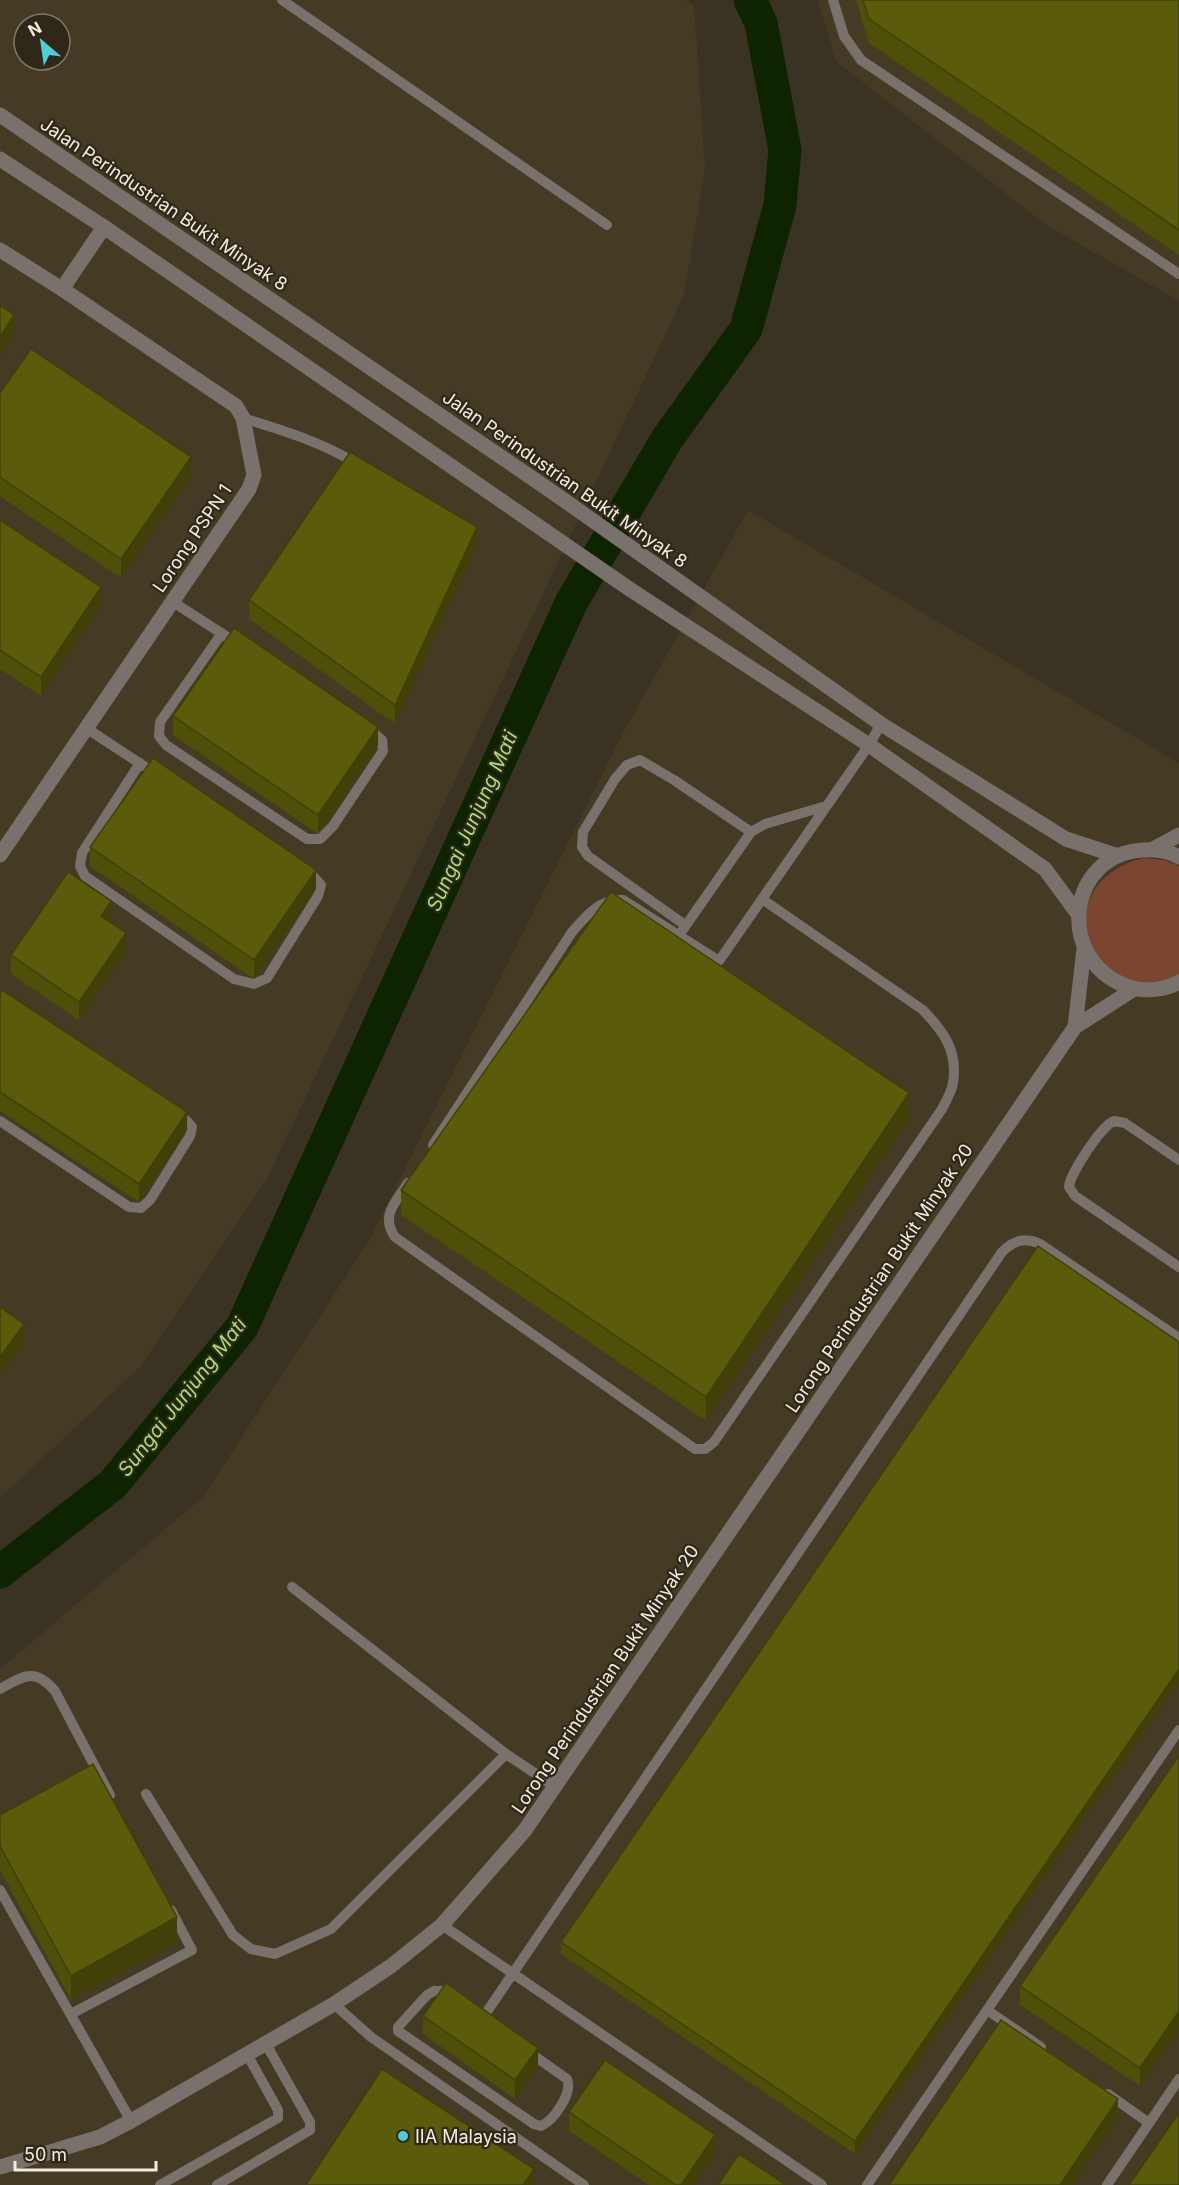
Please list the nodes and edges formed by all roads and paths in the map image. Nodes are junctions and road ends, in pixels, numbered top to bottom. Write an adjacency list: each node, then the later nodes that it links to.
1 (282, 0): 5 (lane)
2 (833, 0): 8 (lane)
3 (0, 115): 15 (street, Jalan Perindustrian Bukit Minyak 8)
4 (0, 159): 6 (street)
5 (607, 225)
6 (104, 227): 9 (street); 18 (street)
7 (0, 250): 9 (street)
8 (1179, 274)
9 (62, 289): 10 (street)
10 (243, 418): 11 (lane); 12 (street, Lorong PSPN 1)
11 (372, 473)
12 (173, 602): 13 (lane); 17 (street, Lorong PSPN 1)
13 (222, 633): 14 (lane); 16 (lane)
14 (250, 652)
15 (881, 724): 18 (lane); 26 (street, Jalan Perindustrian Bukit Minyak 8)
16 (363, 726)
17 (86, 728): 19 (lane); 25 (street, Lorong PSPN 1)
18 (869, 745): 21 (lane); 32 (street)
19 (140, 763): 20 (lane); 28 (lane)
20 (169, 782)
21 (826, 806): 22 (lane); 29 (lane)
22 (751, 832): 30 (lane); 33 (lane)
23 (1179, 835): 24 (street)
24 (1153, 849): 26 (street); 27 (street)
25 (0, 855)
26 (1118, 856): 32 (street)
27 (1179, 857)
28 (295, 864)
29 (762, 899): 34 (lane); 43 (lane)
30 (647, 900): 31 (lane); 33 (lane)
31 (640, 911): 34 (lane); 41 (lane)
32 (1078, 914): 35 (street)
33 (685, 925): 34 (lane)
34 (679, 936)
35 (1084, 949): 37 (street); 38 (street)
36 (1179, 982): 37 (street)
37 (1134, 989): 38 (street)
38 (1075, 1026): 50 (street, Lorong Perindustrian Bukit Minyak 20)
39 (169, 1109): 40 (lane)
40 (0, 1121)
41 (426, 1157)
42 (1179, 1160): 44 (lane)
43 (413, 1176)
44 (1179, 1267)
45 (1179, 1338): 56 (lane)
46 (292, 1587): 49 (lane)
47 (0, 1689): 52 (lane)
48 (1179, 1730): 58 (lane)
49 (506, 1754): 50 (lane); 51 (lane)
50 (554, 1786): 55 (street, Lorong Perindustrian Bukit Minyak 20)
51 (146, 1794)
52 (116, 1805)
53 (0, 1890): 59 (lane)
54 (165, 1898): 59 (lane)
55 (442, 1925): 56 (lane); 57 (street, Lorong Perindustrian Bukit Minyak 20)
56 (512, 1974): 60 (lane); 72 (lane)
57 (334, 2004): 61 (street, Lorong Perindustrian Bukit Minyak 20); 71 (lane)
58 (987, 2010): 63 (lane); 73 (lane)
59 (71, 2014): 66 (lane)
60 (482, 2019): 60 (lane)
61 (266, 2044): 62 (street, Lorong Perindustrian Bukit Minyak 20); 70 (lane)
62 (248, 2056): 66 (street, Lorong Perindustrian Bukit Minyak 20); 69 (lane)
63 (1054, 2056)
64 (1179, 2079): 67 (lane)
65 (1102, 2090): 67 (lane)
66 (131, 2121): 68 (street, Lorong Perindustrian Bukit Minyak 20)
67 (1149, 2123): 74 (lane)
68 (1, 2168)
69 (160, 2185)
70 (218, 2185)
71 (584, 2185)
72 (822, 2185)
73 (867, 2185)
74 (1107, 2185)

